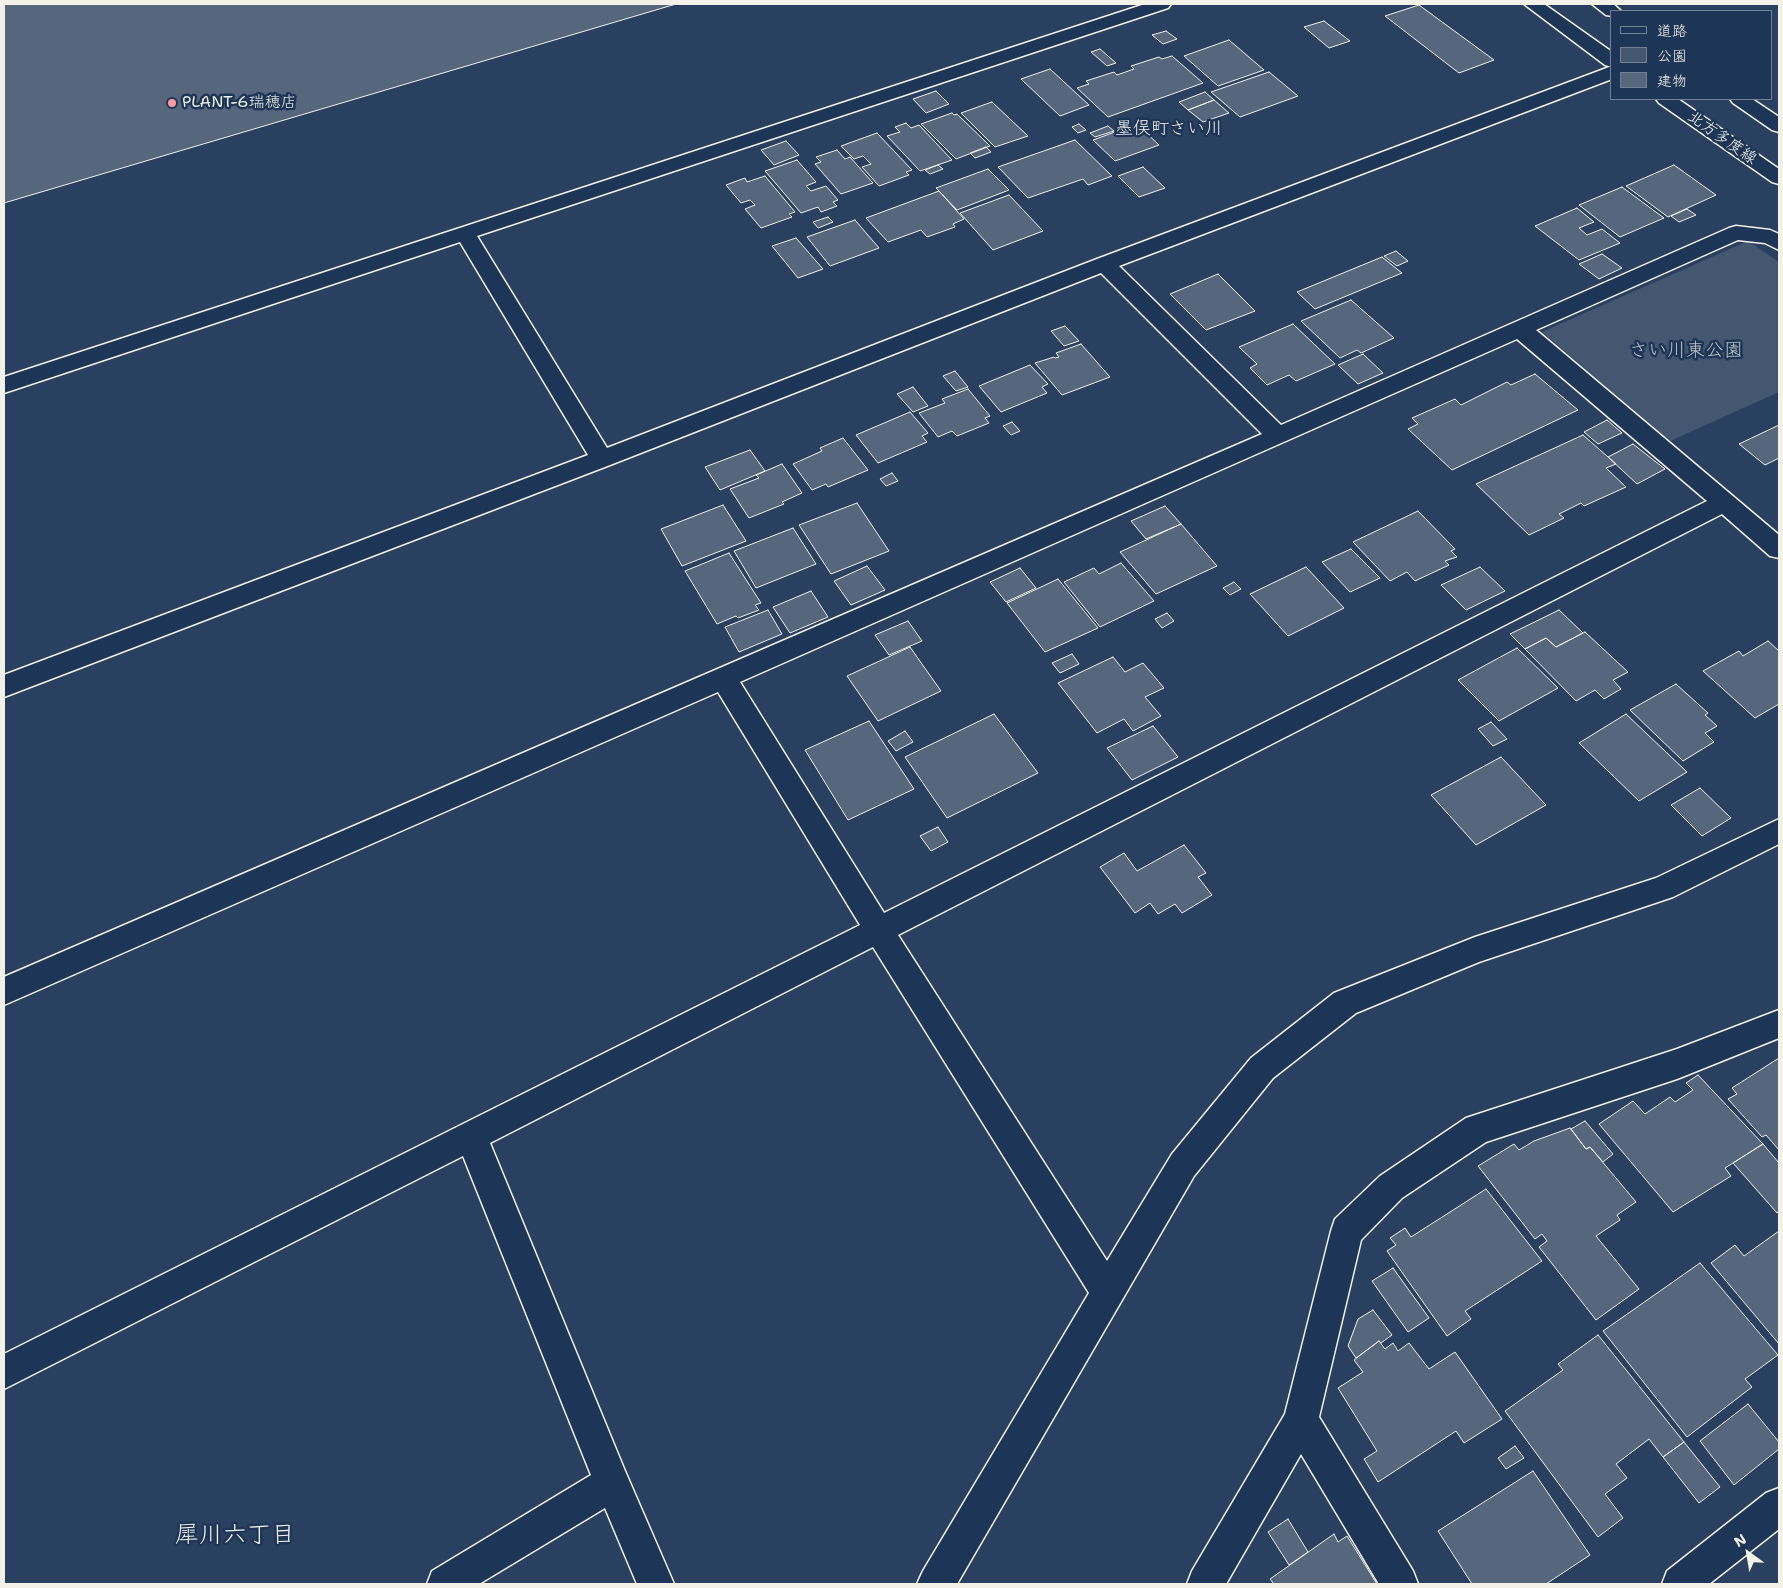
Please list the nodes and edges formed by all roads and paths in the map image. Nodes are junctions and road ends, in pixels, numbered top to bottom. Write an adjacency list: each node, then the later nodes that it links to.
1 (1162, 4): 9 (street)
2 (1533, 4): 3 (street)
3 (1610, 60)
4 (1610, 73): 11 (street)
5 (1667, 100): 8 (street, 北方多度線)
6 (1741, 100): 7 (street)
7 (1779, 126)
8 (1779, 178)
9 (465, 233): 13 (street); 15 (street)
10 (1779, 243): 12 (street)
11 (1104, 264): 14 (street); 15 (street)
12 (1519, 328): 14 (street); 16 (street)
13 (4, 385)
14 (1278, 436): 18 (street)
15 (602, 459): 19 (street)
16 (1724, 503): 17 (street); 21 (street)
17 (1779, 549)
18 (723, 678): 21 (street); 22 (street)
19 (4, 686)
20 (1779, 831): 25 (street)
21 (879, 931): 24 (street); 25 (street)
22 (4, 991)
23 (1779, 1024): 27 (street)
24 (471, 1136): 26 (street); 28 (street)
25 (1107, 1291): 32 (street)
26 (4, 1372)
27 (1301, 1420): 33 (street); 34 (street)
28 (612, 1483): 30 (street); 31 (street)
29 (1779, 1506): 35 (street)
30 (445, 1584)
31 (656, 1584)
32 (936, 1584)
33 (1205, 1584)
34 (1400, 1584)
35 (1680, 1584)

